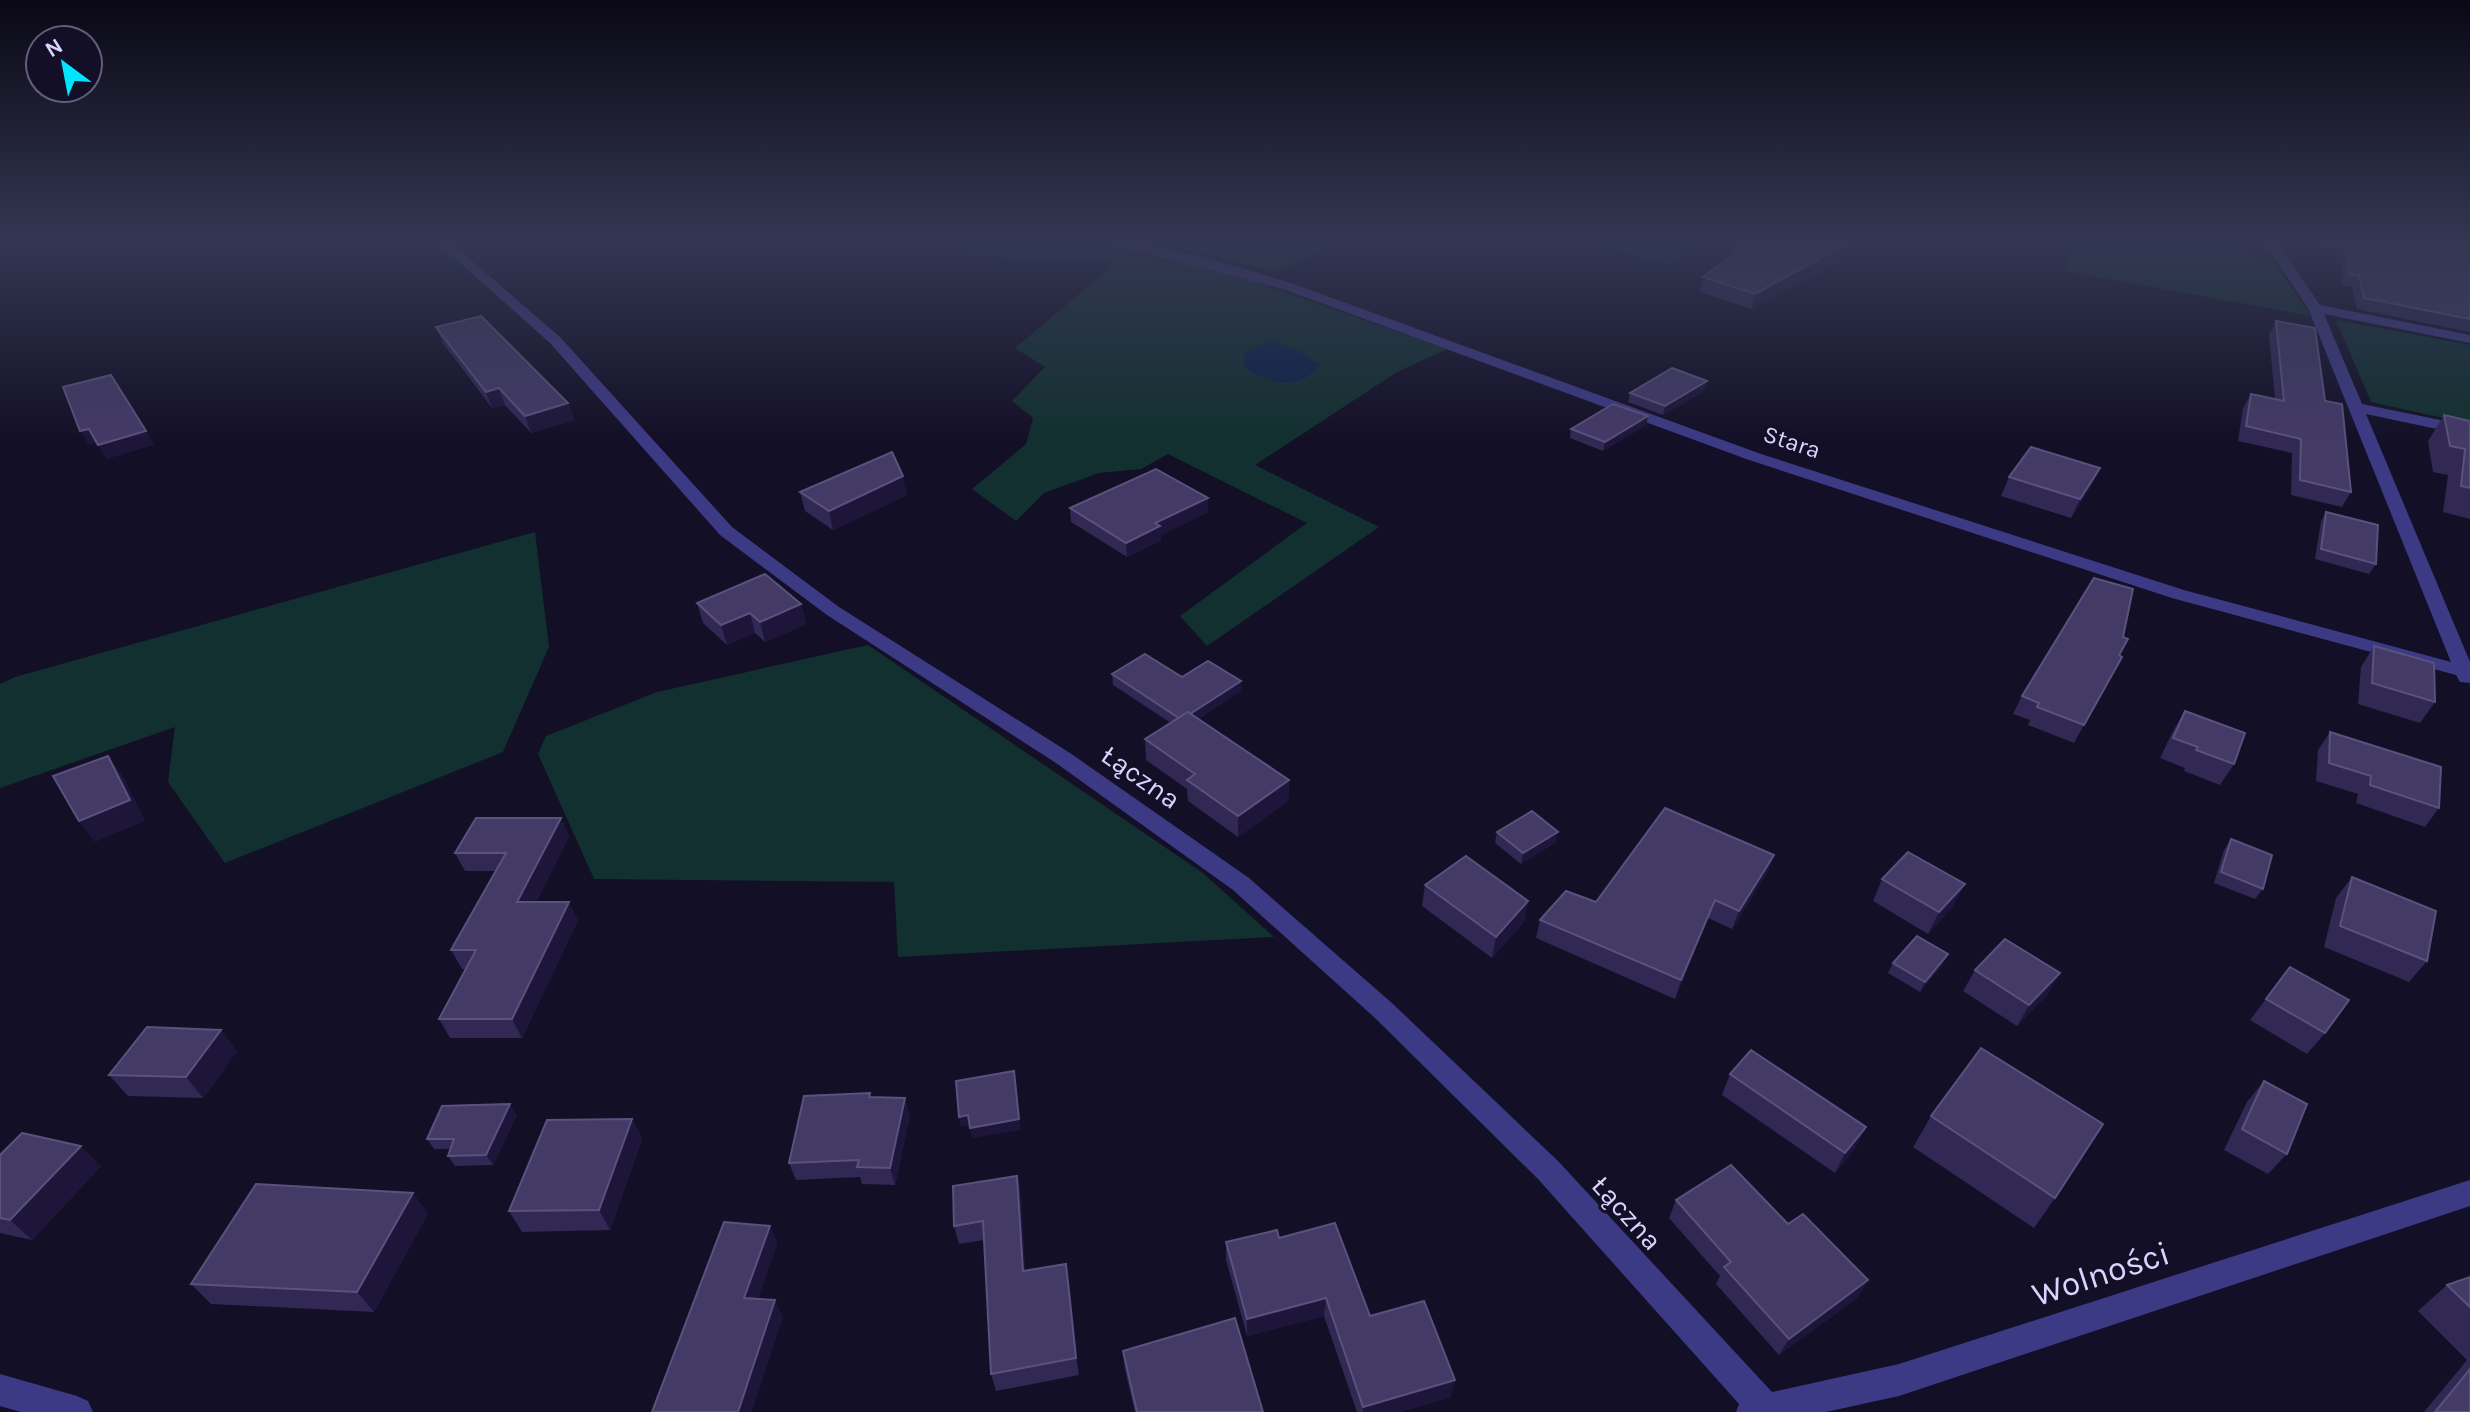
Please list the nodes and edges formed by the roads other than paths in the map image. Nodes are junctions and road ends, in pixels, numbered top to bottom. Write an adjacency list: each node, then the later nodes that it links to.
1 (2315, 308): 6 (street)
2 (519, 309): 11 (street, Łączna)
3 (1350, 309): 8 (street, Stara)
4 (2319, 309): 5 (street)
5 (2470, 339)
6 (2359, 408): 7 (street); 8 (street)
7 (2470, 431)
8 (2468, 676)
9 (2470, 1193): 11 (street, Wolności)
10 (0, 1390): 12 (street)
11 (1759, 1410)
12 (77, 1412)

